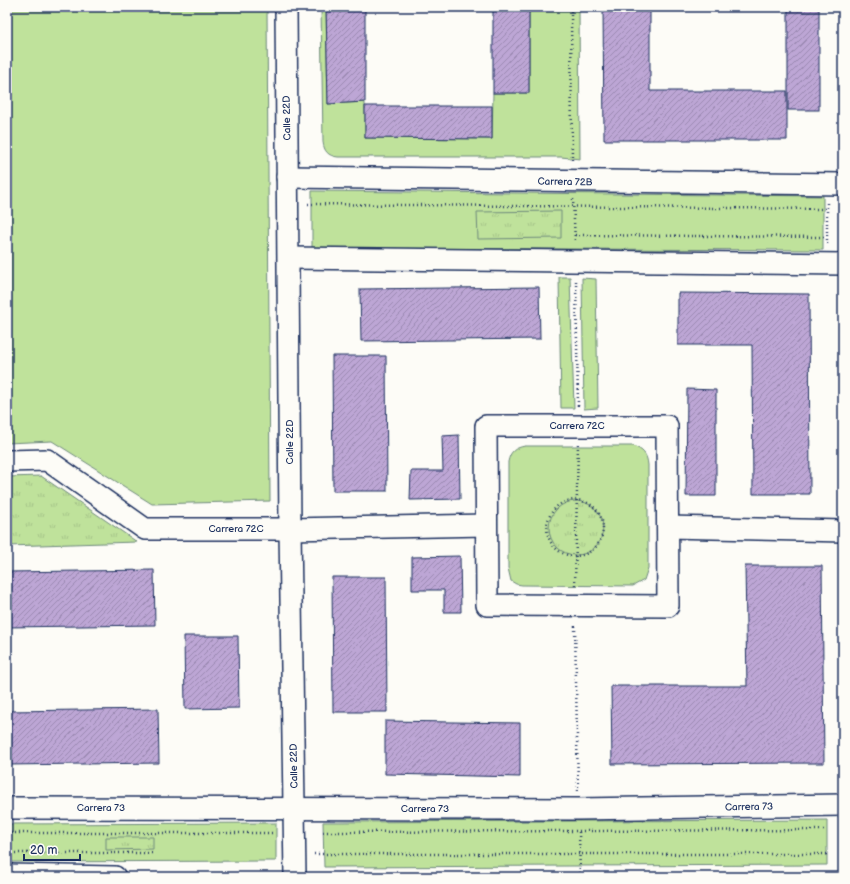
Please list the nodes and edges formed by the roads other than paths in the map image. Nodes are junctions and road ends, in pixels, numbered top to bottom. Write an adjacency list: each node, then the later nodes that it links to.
1 (286, 7): 2 (street, Calle 22D)
2 (287, 177): 3 (street, Carrera 72B); 4 (street, Calle 22D)
3 (835, 190)
4 (288, 258): 5 (street); 9 (street, Calle 22D)
5 (843, 264)
6 (7, 462): 9 (street, Carrera 72C)
7 (486, 525): 8 (street, Carrera 72C); 8 (street, Carrera 72C); 9 (street, Carrera 72C)
8 (668, 527): 10 (street)
9 (290, 529): 13 (street, Calle 22D)
10 (843, 531)
11 (843, 805): 13 (street, Carrera 73)
12 (7, 808): 13 (street, Carrera 73)
13 (294, 809): 16 (street, Calle 22D)
14 (7, 875): 15 (street)
15 (115, 877)
16 (295, 877)

